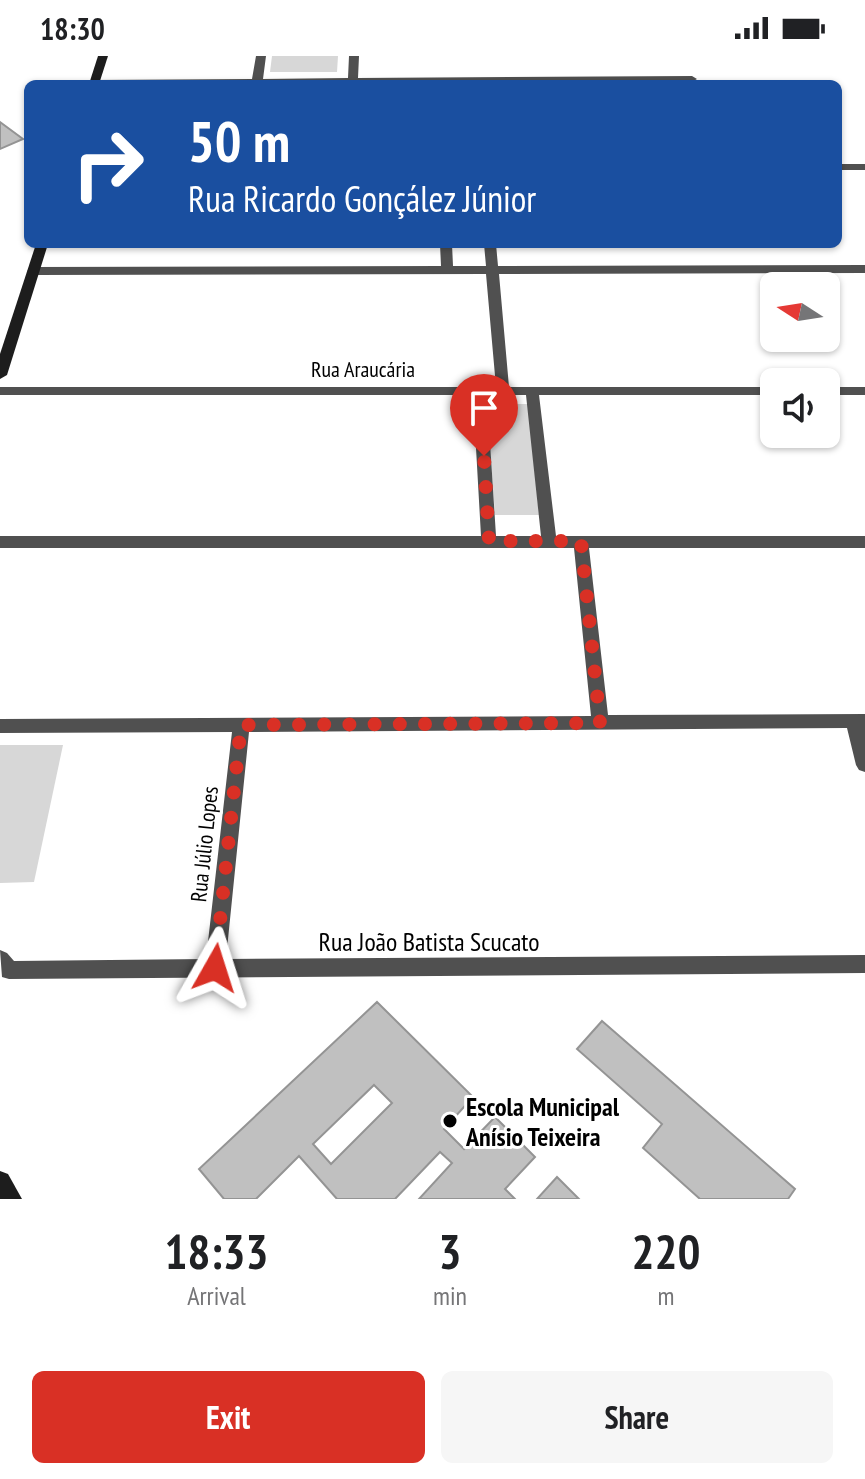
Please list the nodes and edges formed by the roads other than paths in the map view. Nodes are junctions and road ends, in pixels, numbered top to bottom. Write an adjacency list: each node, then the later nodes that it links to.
1 (103, 56): 5 (street)
2 (261, 56): 6 (street)
3 (354, 56): 7 (street)
4 (692, 79): 8 (street)
5 (95, 80)
6 (257, 80)
7 (353, 80)
8 (681, 80)
9 (842, 167): 10 (street)
10 (865, 167)
11 (41, 248): 17 (street)
12 (446, 248): 15 (street)
13 (490, 248): 16 (street)
14 (865, 269): 16 (street)
15 (447, 270): 16 (street); 17 (street)
16 (492, 270): 21 (street)
17 (33, 271): 18 (street)
18 (0, 375)
19 (0, 391): 20 (street, Rua Araucária)
20 (480, 391): 21 (street, Rua Araucária); 26 (street)
21 (503, 391): 22 (street, Rua Araucária)
22 (532, 391): 23 (street, Rua Araucária); 29 (street)
23 (760, 391)
24 (840, 391): 25 (street)
25 (865, 391)
26 (489, 541): 28 (street); 29 (street)
27 (581, 541): 29 (street); 30 (street); 32 (street)
28 (0, 542)
29 (549, 542)
30 (865, 542)
31 (859, 721): 32 (street); 35 (street)
32 (600, 723): 33 (street)
33 (241, 725): 34 (street); 38 (street, Rua Júlio Lopes)
34 (0, 726)
35 (865, 765)
36 (0, 959): 38 (street, Rua João Batista Scucato)
37 (865, 964): 38 (street, Rua João Batista Scucato)
38 (215, 968)
39 (0, 1182): 40 (street)
40 (11, 1199)

